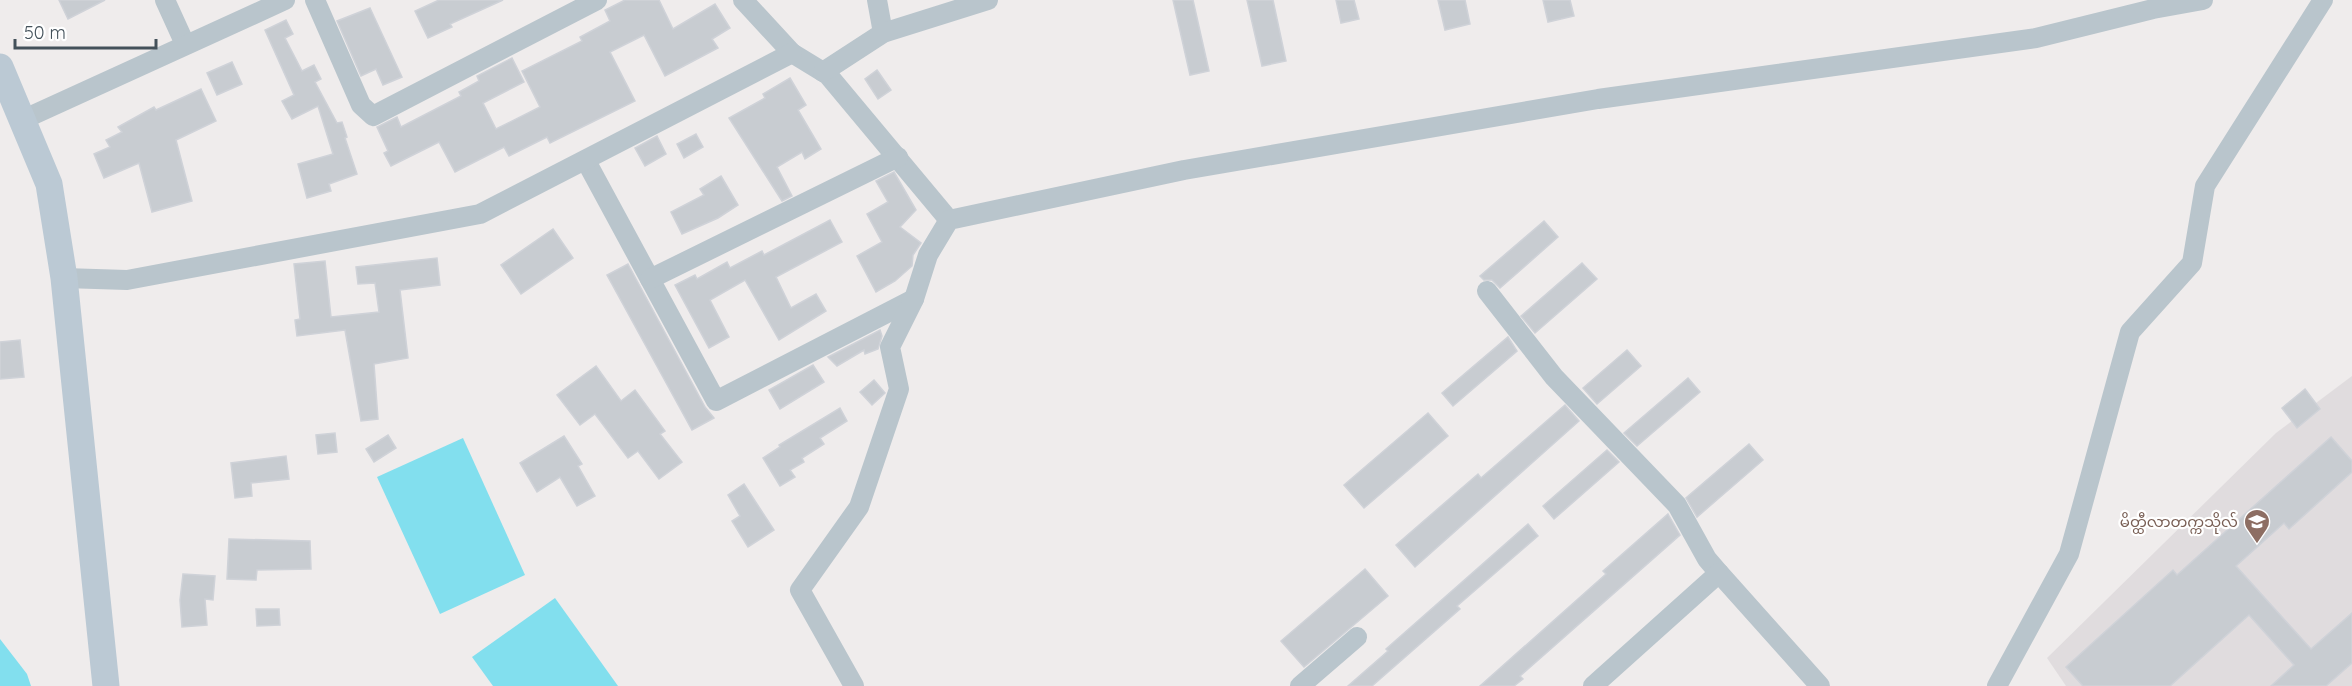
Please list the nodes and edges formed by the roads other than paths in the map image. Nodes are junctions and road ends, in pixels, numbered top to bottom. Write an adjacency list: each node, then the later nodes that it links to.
1 (165, 0): 11 (street)
2 (285, 0): 11 (street)
3 (315, 0): 4 (street)
4 (597, 0)
5 (743, 0): 12 (street)
6 (877, 0): 10 (street)
7 (988, 0): 10 (street)
8 (2203, 0): 18 (street)
9 (2323, 0): 30 (street)
10 (883, 33): 14 (street)
11 (185, 44): 15 (street)
12 (792, 53): 14 (street); 17 (street)
13 (0, 67): 15 (street)
14 (823, 72): 16 (street)
15 (22, 120): 19 (street)
16 (898, 157): 18 (street); 20 (street)
17 (586, 160): 19 (street); 20 (street)
18 (949, 220): 22 (street)
19 (64, 278): 25 (street)
20 (650, 279): 22 (street)
21 (1486, 291): 23 (street)
22 (914, 299): 26 (street)
23 (1719, 573): 28 (street); 29 (street)
24 (1357, 637): 27 (street)
25 (106, 686)
26 (854, 686)
27 (1300, 686)
28 (1593, 686)
29 (1820, 686)
30 (1997, 686)

